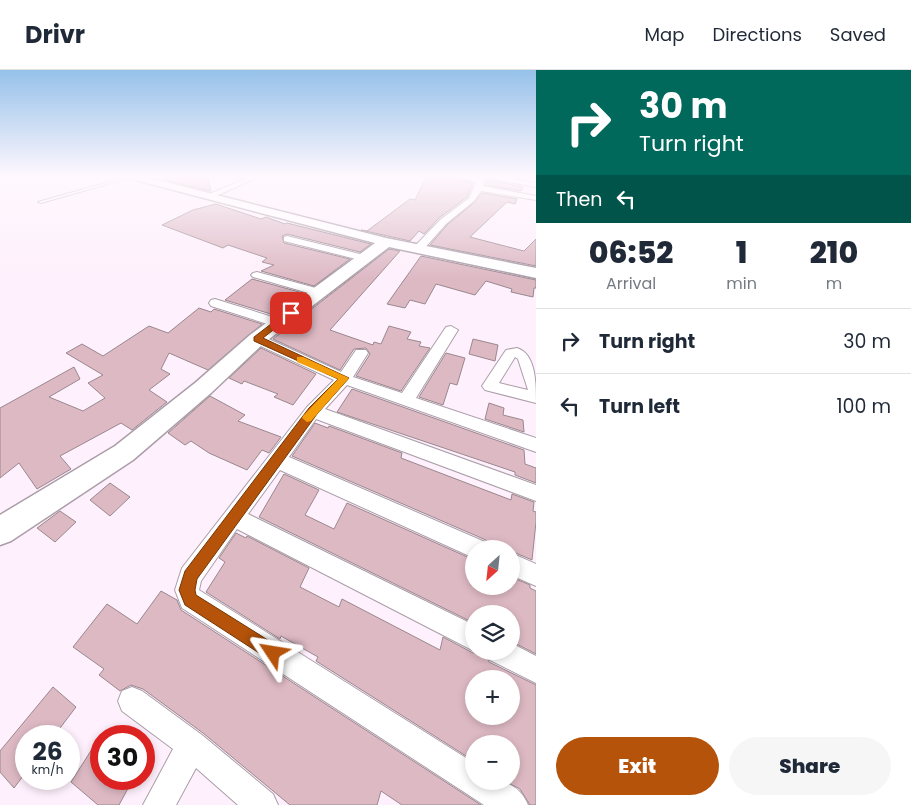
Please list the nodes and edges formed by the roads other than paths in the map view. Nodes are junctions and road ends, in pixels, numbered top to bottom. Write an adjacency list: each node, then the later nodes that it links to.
1 (263, 211): 4 (street)
2 (457, 211): 5 (street)
3 (287, 238): 6 (street)
4 (386, 242): 5 (street); 6 (street)
5 (419, 248): 7 (street)
6 (364, 258): 9 (street)
7 (536, 273)
8 (258, 275): 9 (street)
9 (319, 292): 11 (street)
10 (215, 303): 11 (street)
11 (277, 323): 13 (street)
12 (450, 330): 18 (street)
13 (257, 339): 15 (street); 24 (street)
14 (361, 353): 15 (street)
15 (344, 378): 18 (street); 19 (street)
16 (536, 392): 17 (street)
17 (536, 398)
18 (406, 400): 20 (street)
19 (313, 411): 21 (street); 22 (street)
20 (536, 445)
21 (276, 460): 23 (street); 25 (street)
22 (536, 493)
23 (233, 517): 28 (street); 33 (street)
24 (0, 531)
25 (465, 544)
26 (520, 568): 27 (street)
27 (536, 575)
28 (465, 633)
29 (517, 660): 30 (street)
30 (536, 670)
31 (132, 701): 32 (street)
32 (192, 745): 35 (street); 36 (street)
33 (465, 775)
34 (488, 790): 37 (street)
35 (159, 805)
36 (262, 805)
37 (512, 805)

